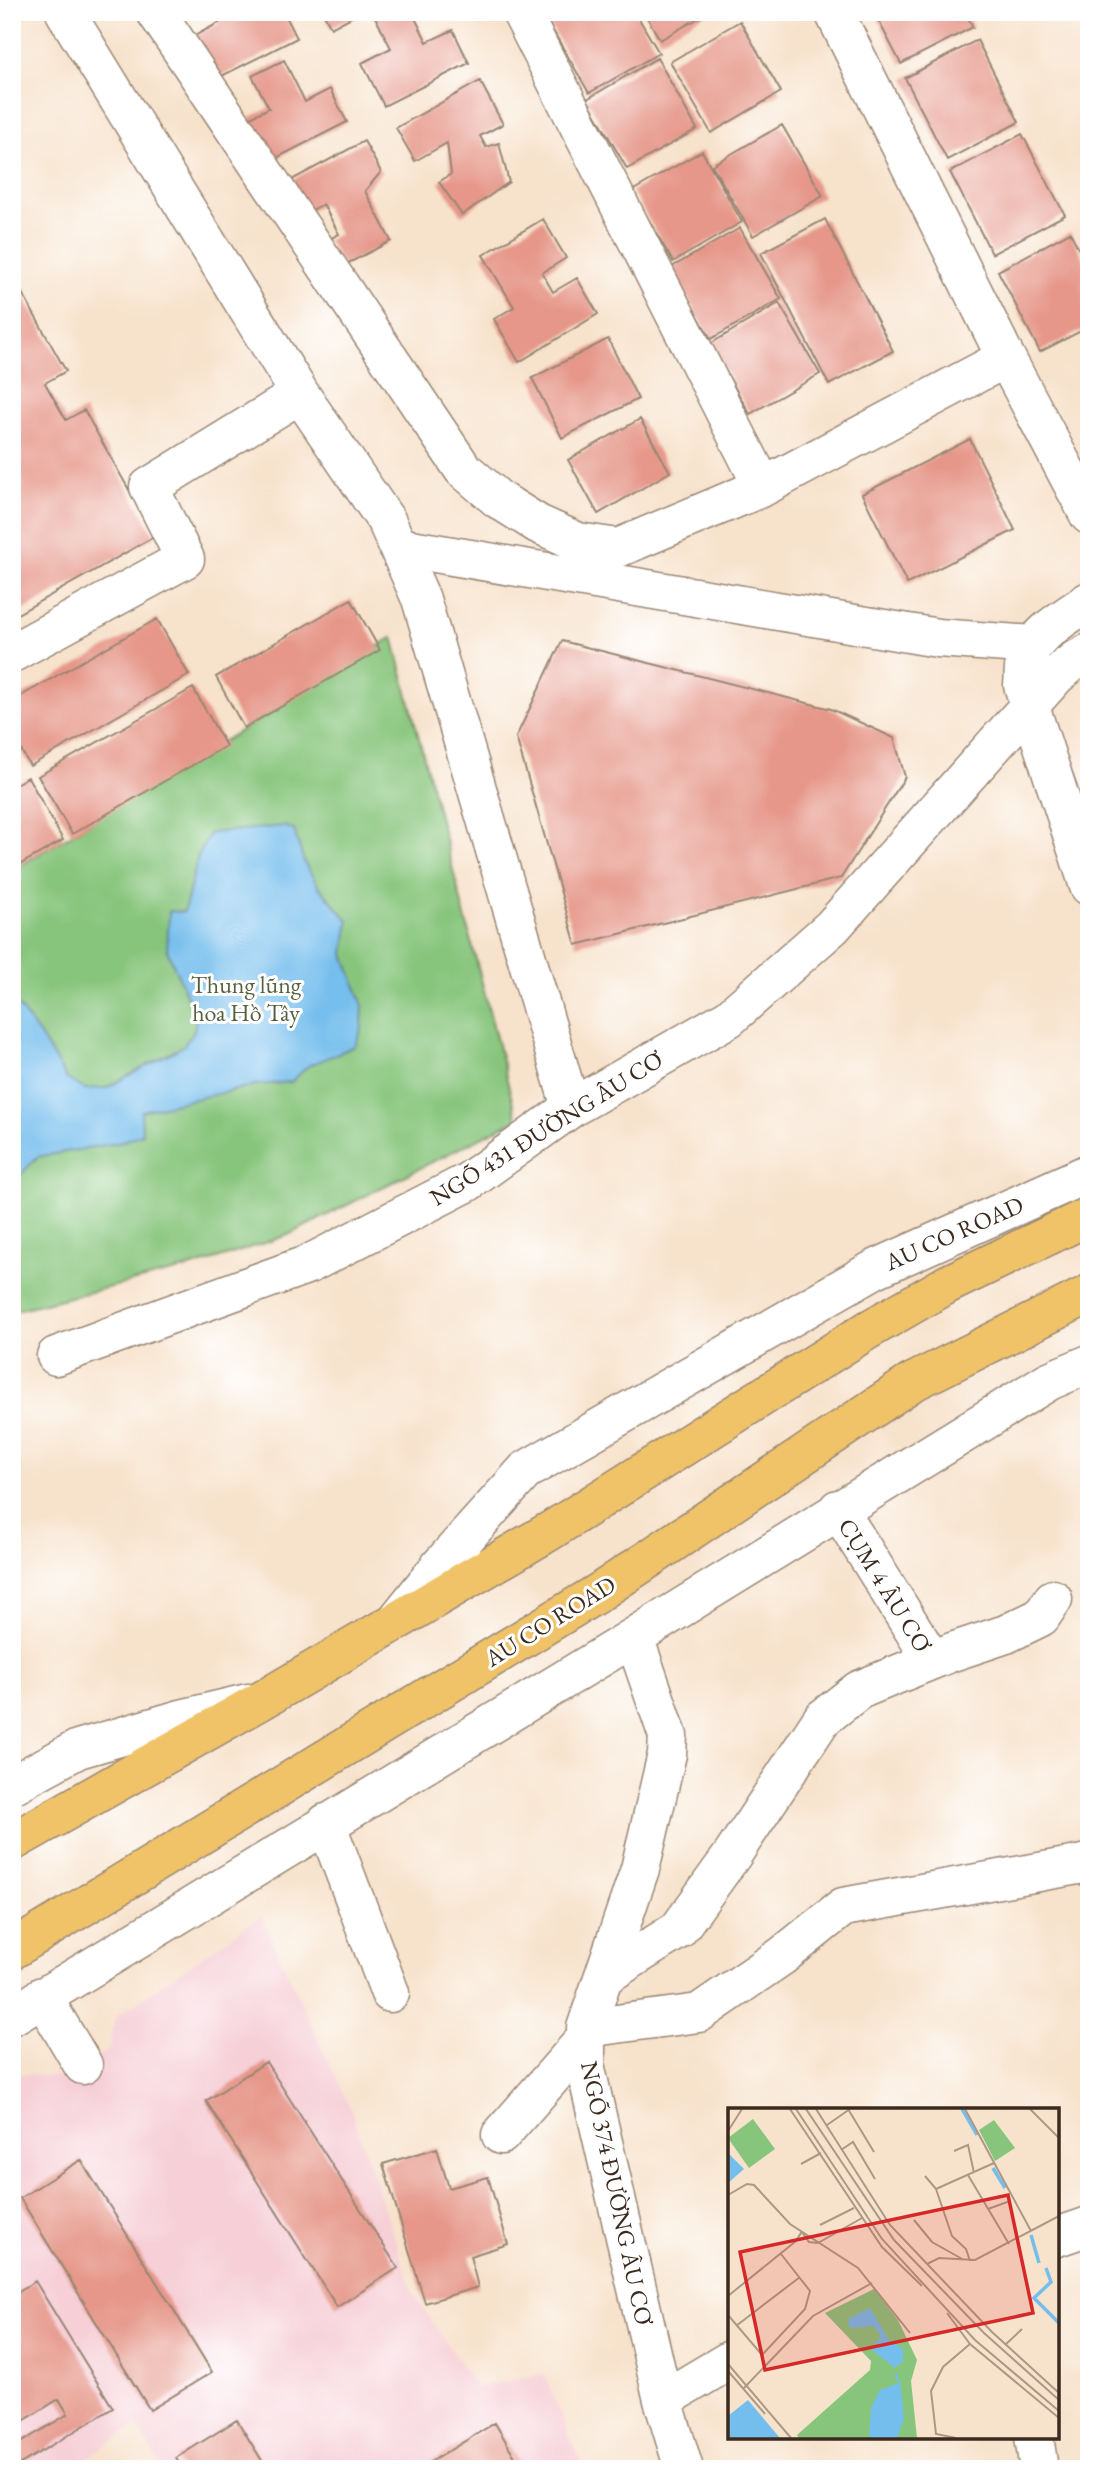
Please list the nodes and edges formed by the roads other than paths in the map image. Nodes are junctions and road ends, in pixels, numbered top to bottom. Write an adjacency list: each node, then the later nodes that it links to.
1 (65, 12): 6 (street)
2 (156, 12): 7 (street)
3 (520, 12): 7 (street)
4 (834, 12): 5 (street)
5 (1006, 358): 7 (street); 8 (street)
6 (300, 394): 9 (street); 12 (street)
7 (763, 487)
8 (1089, 515)
9 (399, 547): 11 (street); 16 (street)
10 (1089, 601): 11 (street)
11 (1033, 645): 14 (street)
12 (12, 653)
13 (1089, 653): 14 (street, NGÕ 431 ĐƯỜNG ÂU CƠ)
14 (1031, 706): 15 (street); 16 (street, NGÕ 431 ĐƯỜNG ÂU CƠ)
15 (1089, 886)
16 (571, 1108): 20 (street, NGÕ 431 ĐƯỜNG ÂU CƠ)
17 (1089, 1173): 24 (street, AU CO ROAD)
18 (1089, 1216): 24 (main road, AU CO ROAD)
19 (1089, 1294): 32 (main road, AU CO ROAD)
20 (56, 1356)
21 (1089, 1364): 22 (street)
22 (838, 1509): 25 (street); 26 (street, CỤM 4 ÂU CƠ)
23 (1053, 1598): 26 (street)
24 (393, 1624): 27 (main road, AU CO ROAD)
25 (635, 1637): 29 (street); 33 (street, NGÕ 374 ĐƯỜNG ÂU CƠ)
26 (932, 1660): 33 (street)
27 (264, 1699): 28 (street, AU CO ROAD); 30 (main road, AU CO ROAD)
28 (12, 1785)
29 (326, 1823): 34 (street); 35 (street)
30 (12, 1842)
31 (1089, 1863): 36 (street)
32 (12, 1950)
33 (605, 1976): 36 (street, NGÕ 374 ĐƯỜNG ÂU CƠ)
34 (390, 1993)
35 (27, 2006): 37 (street)
36 (586, 2033): 38 (street); 42 (street, NGÕ 374 ĐƯỜNG ÂU CƠ)
37 (83, 2065)
38 (501, 2135)
39 (1089, 2226): 40 (street)
40 (1059, 2236)
41 (728, 2361): 42 (street)
42 (663, 2400): 44 (street, NGÕ 374 ĐƯỜNG ÂU CƠ)
43 (1034, 2439): 45 (street)
44 (684, 2469)
45 (1039, 2469)

